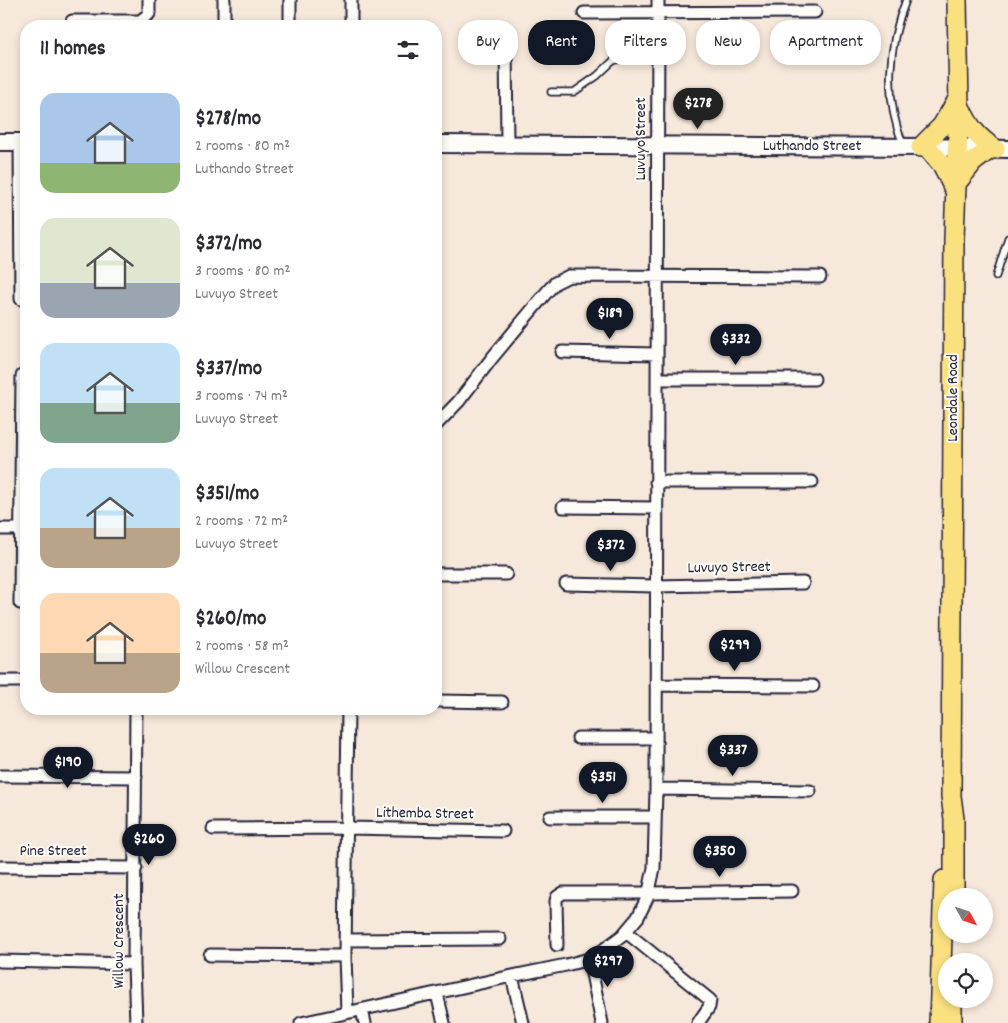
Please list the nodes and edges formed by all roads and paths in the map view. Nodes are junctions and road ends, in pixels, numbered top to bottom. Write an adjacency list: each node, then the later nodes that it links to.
1 (149, 0): 11 (street)
2 (224, 0): 12 (street)
3 (290, 0): 13 (street)
4 (350, 0): 14 (street)
5 (658, 0): 10 (street, Luvuyo Street)
6 (906, 0): 26 (lane)
7 (958, 0): 20 (main road, Leondale Road)
8 (815, 12): 10 (street)
9 (584, 14): 10 (street)
10 (658, 14): 15 (street, Luvuyo Street)
11 (141, 20)
12 (224, 20)
13 (290, 20)
14 (350, 20)
15 (658, 20)
16 (506, 65): 24 (street)
17 (608, 65): 19 (lane)
18 (658, 65): 25 (street, Luvuyo Street)
19 (551, 92)
20 (959, 102): 26 (main road); 27 (main road, Leondale Road); 28 (main road)
21 (0, 142): 22 (street)
22 (20, 142)
23 (442, 144): 24 (street, Luthando Street)
24 (507, 144): 25 (street, Luthando Street)
25 (657, 145): 26 (street, Luthando Street); 32 (street, Luvuyo Street)
26 (918, 147): 27 (street, Luthando Street); 29 (main road)
27 (958, 148): 28 (street, Luthando Street); 29 (main road, Leondale Road)
28 (998, 149): 29 (main road)
29 (955, 187): 64 (main road, Leondale Road)
30 (1008, 238): 31 (lane)
31 (996, 276)
32 (658, 277): 33 (street); 35 (street, Luvuyo Street); 38 (street)
33 (820, 277)
34 (562, 352): 35 (street)
35 (657, 354): 36 (street, Luvuyo Street)
36 (657, 379): 37 (street); 39 (street, Luvuyo Street)
37 (814, 379)
38 (442, 418)
39 (656, 482): 40 (street); 42 (street, Luvuyo Street)
40 (812, 482)
41 (562, 507): 42 (street)
42 (656, 508): 49 (street, Luvuyo Street)
43 (0, 529): 44 (street)
44 (20, 529)
45 (442, 574): 46 (street)
46 (506, 574)
47 (803, 582): 49 (street, Luvuyo Street)
48 (566, 584): 49 (street)
49 (655, 586): 52 (street, Luvuyo Street)
50 (0, 681): 51 (street)
51 (20, 681)
52 (656, 685): 53 (street); 59 (street, Luvuyo Street)
53 (813, 686)
54 (442, 702): 55 (street)
55 (502, 702)
56 (136, 715): 61 (street, Willow Crescent)
57 (348, 715): 67 (street)
58 (578, 738): 59 (street)
59 (656, 738): 62 (street, Luvuyo Street)
60 (0, 776): 61 (street)
61 (136, 777): 71 (street, Willow Crescent)
62 (656, 789): 63 (street); 66 (street, Luvuyo Street)
63 (810, 791)
64 (951, 796): 72 (main road, Leondale Road); 89 (main road, Leondale Road)
65 (550, 817): 66 (street)
66 (655, 817): 74 (street, Luvuyo Street)
67 (346, 828): 68 (street, Lithemba Street); 69 (street, Lithemba Street); 77 (street)
68 (213, 829)
69 (503, 831)
70 (0, 867): 71 (street, Pine Street)
71 (136, 868): 83 (street, Willow Crescent)
72 (954, 888)
73 (792, 891): 74 (street)
74 (649, 893): 75 (street, Luvuyo Street); 78 (street)
75 (626, 932): 81 (street, Luvuyo Street); 96 (street)
76 (500, 939): 77 (street)
77 (345, 940): 80 (street)
78 (557, 946)
79 (210, 956): 80 (street)
80 (345, 956): 88 (street)
81 (588, 959): 84 (street, Luvuyo Street); 95 (street)
82 (0, 961): 83 (street)
83 (134, 964): 90 (street, Willow Crescent)
84 (512, 976): 85 (street, Luvuyo Street); 94 (street)
85 (437, 994): 87 (street, Luvuyo Street); 93 (street)
86 (951, 1008): 89 (main road, Leondale Road)
87 (362, 1010): 88 (street, Luvuyo Street); 92 (street)
88 (347, 1012): 91 (street, Luvuyo Street)
89 (949, 1022)
90 (136, 1023)
91 (301, 1023)
92 (365, 1023)
93 (444, 1023)
94 (523, 1023)
95 (602, 1023)
96 (698, 1023)

